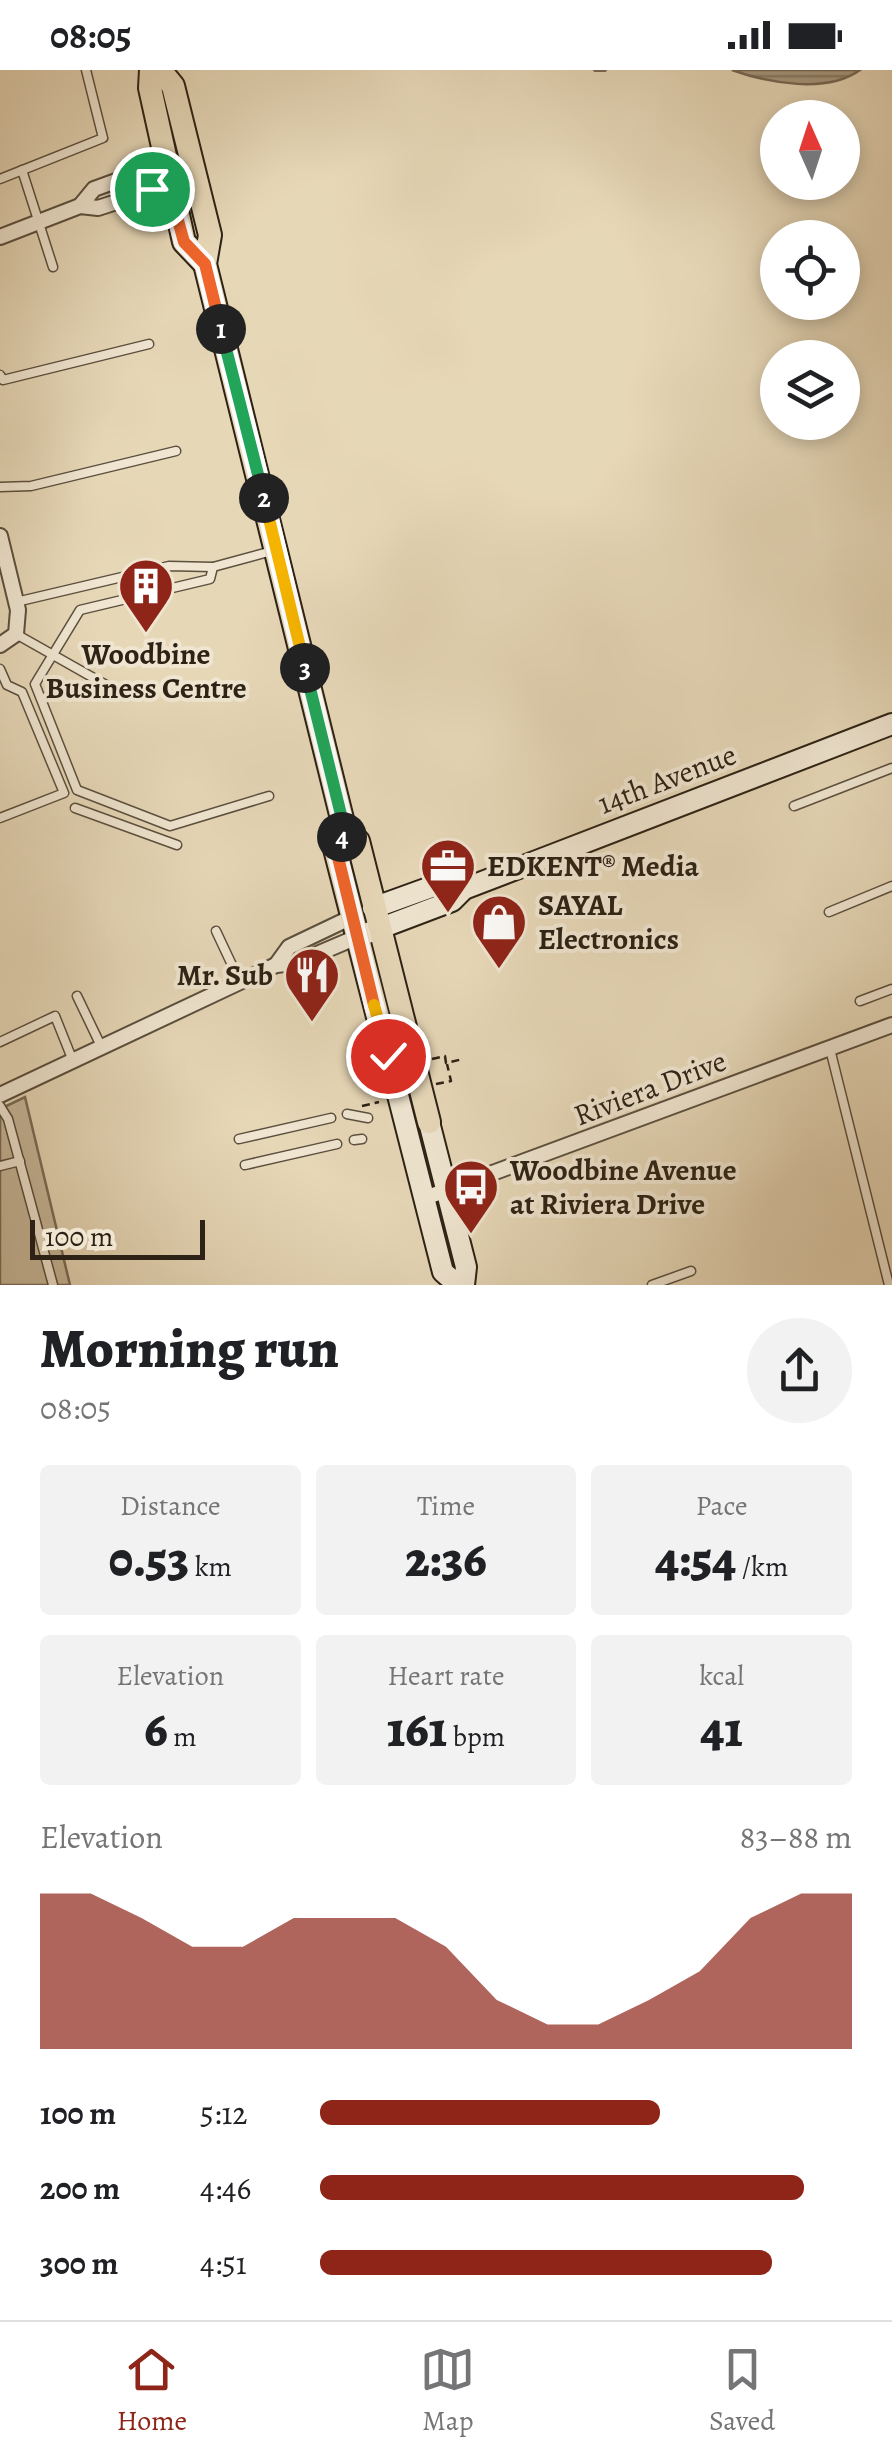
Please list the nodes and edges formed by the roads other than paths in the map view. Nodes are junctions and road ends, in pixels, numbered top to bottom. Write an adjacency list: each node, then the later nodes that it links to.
1 (86, 70): 5 (lane)
2 (151, 70): 6 (main road)
3 (160, 70): 4 (main road)
4 (192, 166): 6 (street); 6 (street); 10 (main road)
5 (22, 170): 7 (lane); 8 (lane)
6 (166, 174): 8 (street); 10 (main road)
7 (0, 178)
8 (40, 222): 9 (street); 11 (lane)
9 (0, 237)
10 (205, 264): 17 (main road)
11 (54, 267)
12 (149, 344): 13 (lane)
13 (0, 375)
14 (176, 451): 15 (lane)
15 (0, 487)
16 (0, 536): 18 (street)
17 (277, 550): 19 (lane); 35 (main road)
18 (2, 556): 20 (street)
19 (214, 567): 20 (lane); 23 (lane)
20 (16, 602): 21 (street)
21 (16, 634): 22 (street); 23 (lane)
22 (0, 645)
23 (53, 654): 25 (lane); 28 (lane)
24 (0, 668): 31 (lane)
25 (122, 694)
26 (892, 724): 35 (main road, 14th Avenue)
27 (892, 768): 29 (lane)
28 (269, 796)
29 (794, 806)
30 (75, 808): 32 (lane)
31 (0, 818)
32 (176, 844)
33 (892, 886): 34 (lane)
34 (829, 912)
35 (365, 923): 37 (street, 14th Avenue); 41 (main road)
36 (216, 931): 37 (lane)
37 (240, 982): 44 (street, 14th Avenue)
38 (892, 989): 40 (lane)
39 (78, 996): 44 (lane)
40 (860, 1000)
41 (387, 1008): 46 (main road); 53 (main road)
42 (892, 1025): 45 (street, Riviera Drive)
43 (0, 1042): 47 (lane)
44 (102, 1048): 47 (street, 14th Avenue)
45 (830, 1049): 59 (street, Riviera Drive); 65 (lane)
46 (388, 1056): 60 (main road)
47 (72, 1061): 48 (street, 14th Avenue)
48 (0, 1096)
49 (0, 1106): 56 (lane)
50 (347, 1114): 52 (lane)
51 (331, 1118): 54 (lane)
52 (368, 1118)
53 (429, 1122): 59 (main road)
54 (239, 1139)
55 (338, 1144): 57 (lane)
56 (20, 1161): 58 (lane); 62 (lane)
57 (245, 1165)
58 (0, 1166)
59 (448, 1191): 60 (street, Riviera Drive); 63 (main road)
60 (425, 1198): 63 (main road)
61 (691, 1271): 64 (lane)
62 (53, 1285)
63 (461, 1285)
64 (652, 1285)
65 (890, 1285)

